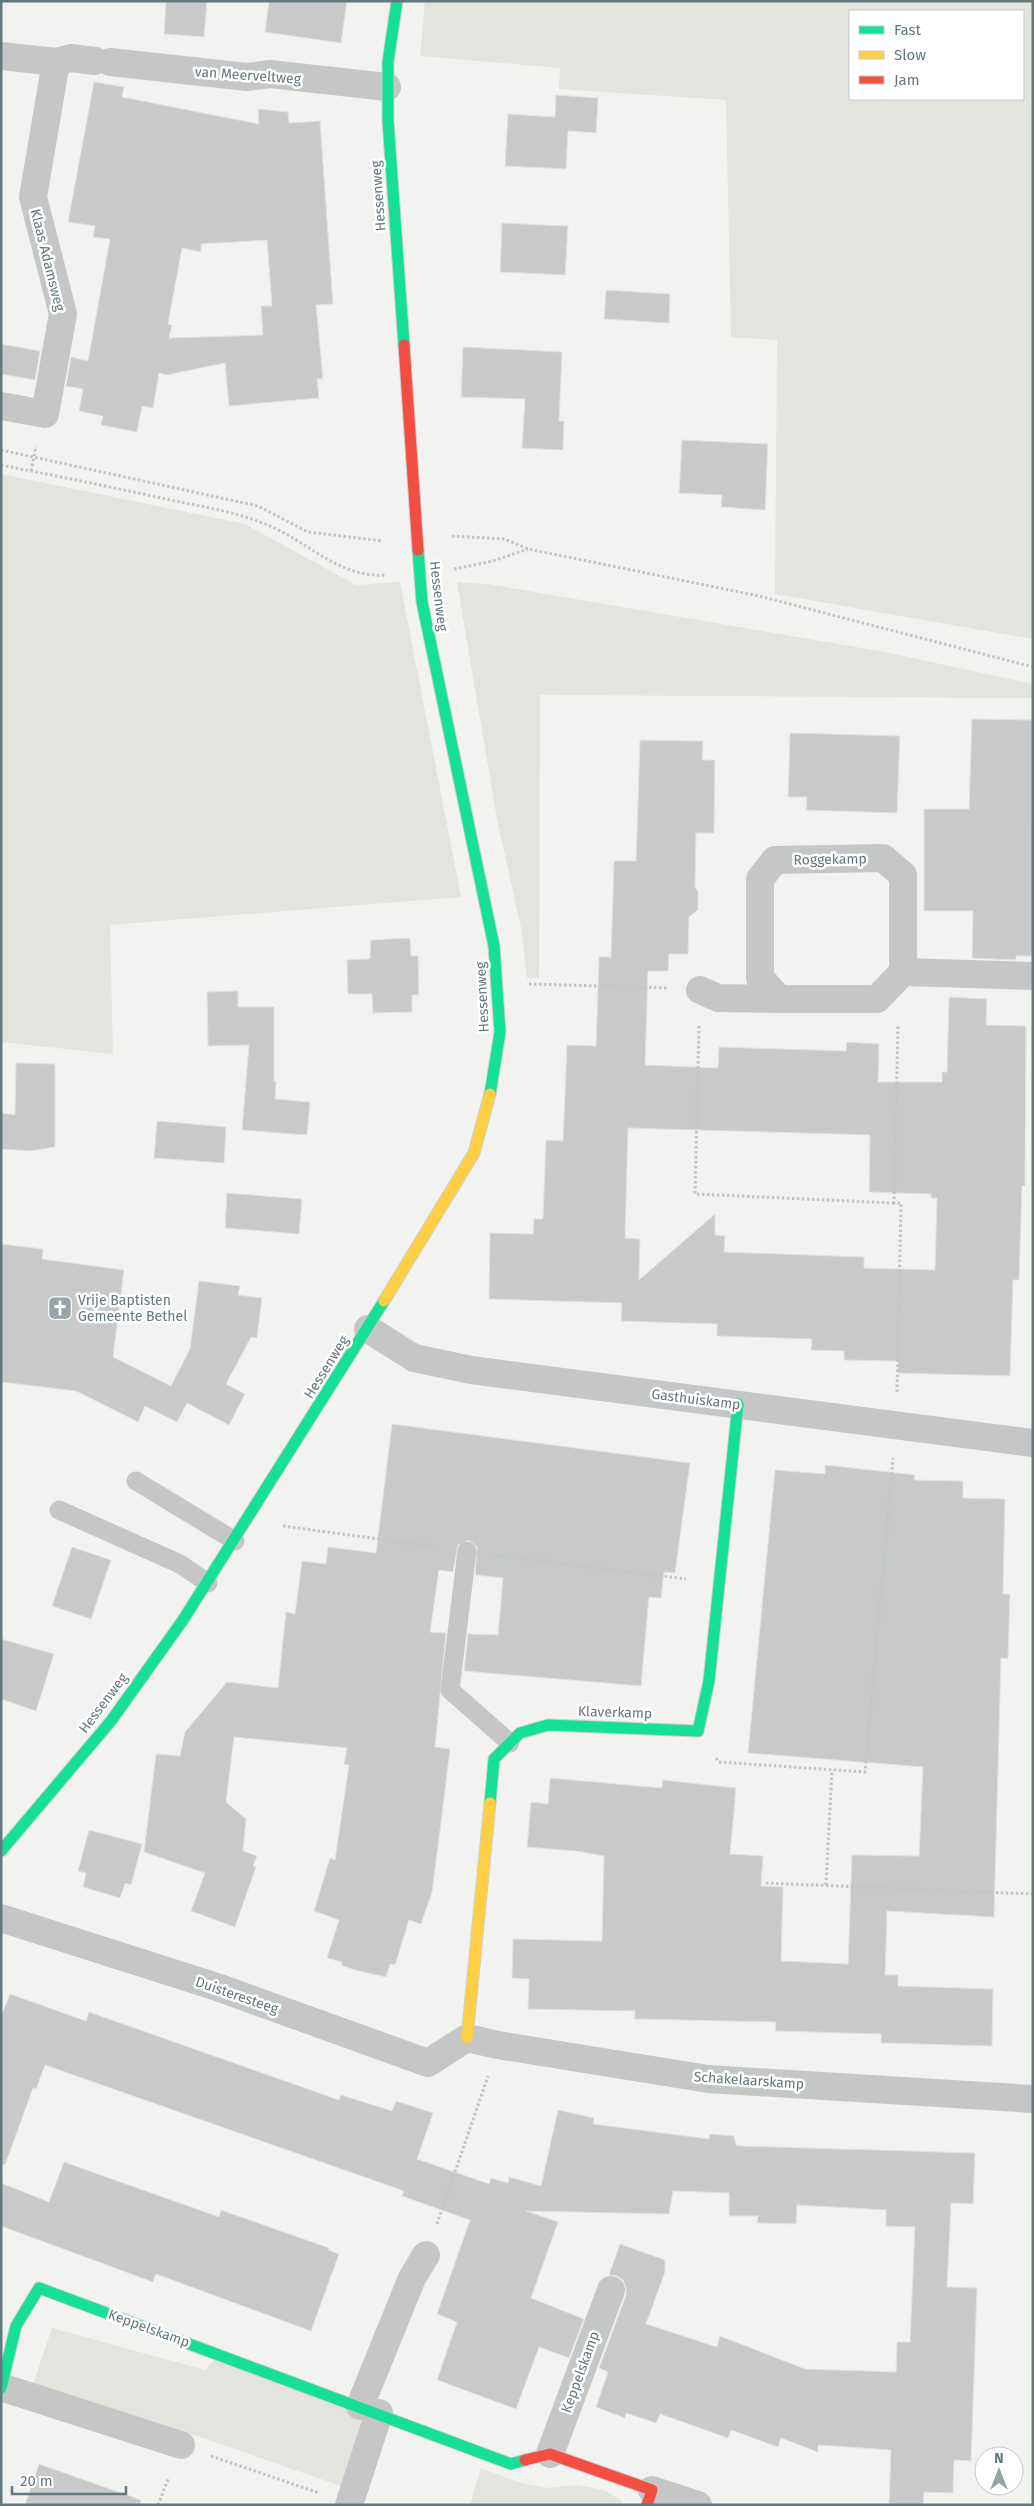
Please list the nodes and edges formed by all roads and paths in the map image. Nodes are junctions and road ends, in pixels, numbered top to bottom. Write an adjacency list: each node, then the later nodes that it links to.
1 (397, 1): 4 (main road, Hessenweg)
2 (1, 56): 3 (street, van Meerveltweg)
3 (56, 62): 4 (street, van Meerveltweg); 5 (street, Klaas Adamsweg)
4 (387, 87): 14 (main road, Hessenweg)
5 (1, 406)
6 (1, 450): 8 (path)
7 (1, 465): 9 (path)
8 (308, 532)
9 (286, 534)
10 (528, 549): 11 (path)
11 (1033, 667)
12 (903, 972): 13 (street); 16 (street, Roggekamp); 17 (street)
13 (1033, 976)
14 (496, 983): 15 (path); 19 (main road, Hessenweg)
15 (700, 990): 16 (street); 18 (path)
16 (779, 999): 17 (street)
17 (877, 999): 18 (path)
18 (894, 1203): 21 (path)
19 (368, 1329): 20 (street, Gasthuiskamp); 25 (main road, Hessenweg)
20 (738, 1404): 21 (street, Gasthuiskamp); 28 (main road)
21 (896, 1425): 22 (street, Gasthuiskamp); 30 (path)
22 (1033, 1442)
23 (136, 1481): 25 (lane)
24 (59, 1510): 27 (lane)
25 (235, 1541): 27 (main road, Hessenweg)
26 (467, 1551): 29 (lane)
27 (208, 1583): 31 (main road, Hessenweg)
28 (697, 1731): 29 (main road, Klaverkamp); 30 (path)
29 (510, 1743): 36 (main road, Klaverkamp)
30 (832, 1770): 33 (path)
31 (1, 1851)
32 (766, 1883): 33 (path)
33 (826, 1886): 34 (path)
34 (1033, 1894)
35 (1, 1918): 36 (street, Duisteresteeg)
36 (467, 2038): 37 (street, Schakelaarskamp)
37 (498, 2045): 38 (street, Schakelaarskamp); 39 (path)
38 (1033, 2098)
39 (426, 2255): 42 (street)
40 (611, 2290): 44 (street, Keppelskamp)
41 (1, 2387): 42 (main road, Keppelskamp); 43 (street, Keppelskamp)
42 (370, 2409): 44 (main road, Keppelskamp); 46 (street)
43 (181, 2446): 46 (path); 47 (path)
44 (550, 2454): 45 (main road)
45 (649, 2497): 48 (street)
46 (349, 2504)
47 (158, 2505)
48 (698, 2505)

